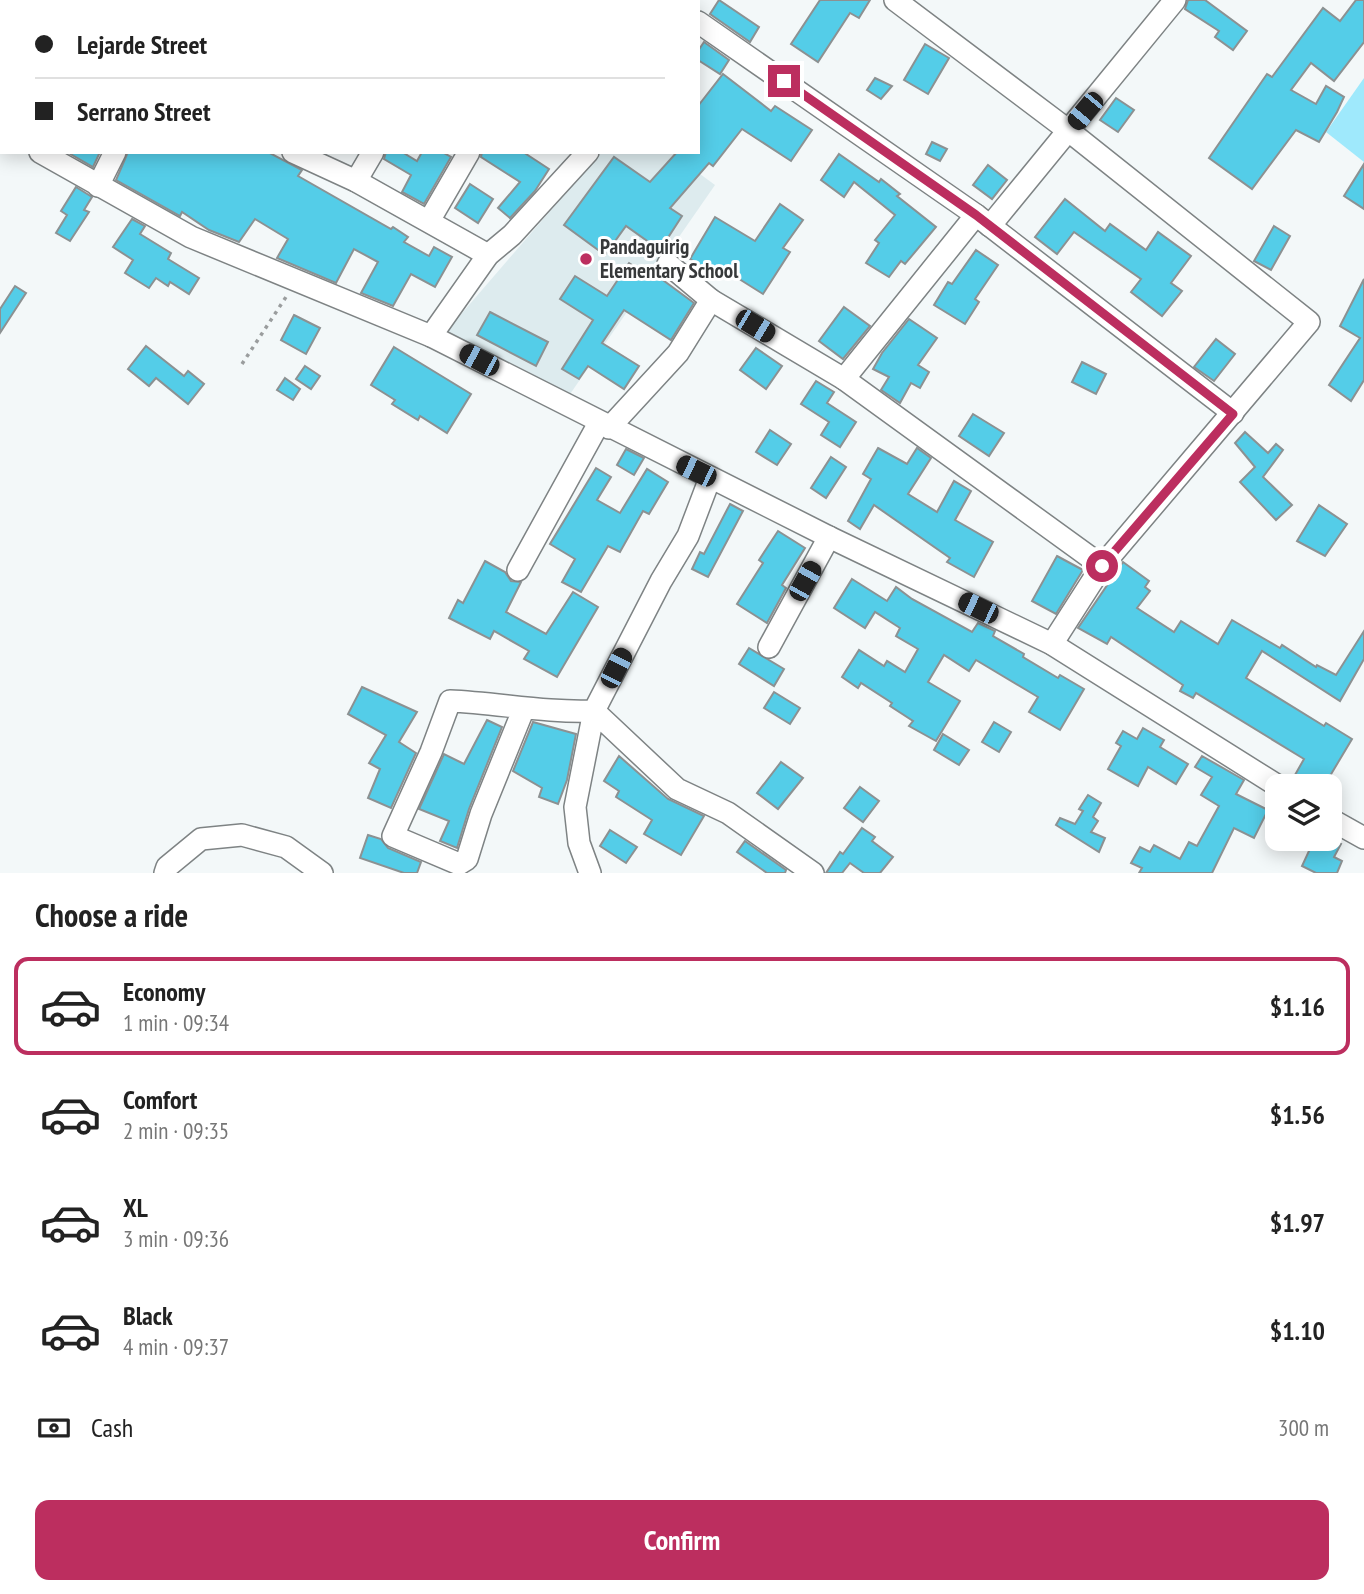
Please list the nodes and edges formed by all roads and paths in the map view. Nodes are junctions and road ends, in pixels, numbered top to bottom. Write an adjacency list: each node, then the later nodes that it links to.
1 (895, 0): 4 (street)
2 (1175, 0): 4 (street)
3 (700, 23): 13 (street)
4 (1069, 131): 13 (street); 22 (street)
5 (43, 154): 12 (street)
6 (114, 154): 12 (street)
7 (297, 154): 11 (street)
8 (372, 154): 11 (street)
9 (468, 154): 14 (street)
10 (586, 154): 15 (street)
11 (356, 181): 14 (street)
12 (97, 186): 17 (street)
13 (983, 220): 21 (street); 22 (street)
14 (429, 221): 15 (street)
15 (488, 256): 19 (street)
16 (668, 264): 18 (street)
17 (296, 280): 19 (street); 20 (path)
18 (711, 300): 21 (street); 23 (street)
19 (431, 335): 23 (street)
20 (242, 364)
21 (844, 379): 26 (street)
22 (1233, 414): 26 (street)
23 (604, 425): 24 (street); 27 (street)
24 (710, 478): 25 (street); 31 (street)
25 (829, 537): 28 (street); 29 (street)
26 (1102, 566): 28 (street)
27 (518, 570)
28 (1052, 644): 32 (street)
29 (769, 646)
30 (524, 708): 30 (street); 31 (street)
31 (594, 711): 37 (street); 38 (street)
32 (1265, 778)
33 (1342, 826): 34 (street)
34 (1364, 838)
35 (165, 873): 36 (street)
36 (322, 873)
37 (590, 873)
38 (813, 873)

